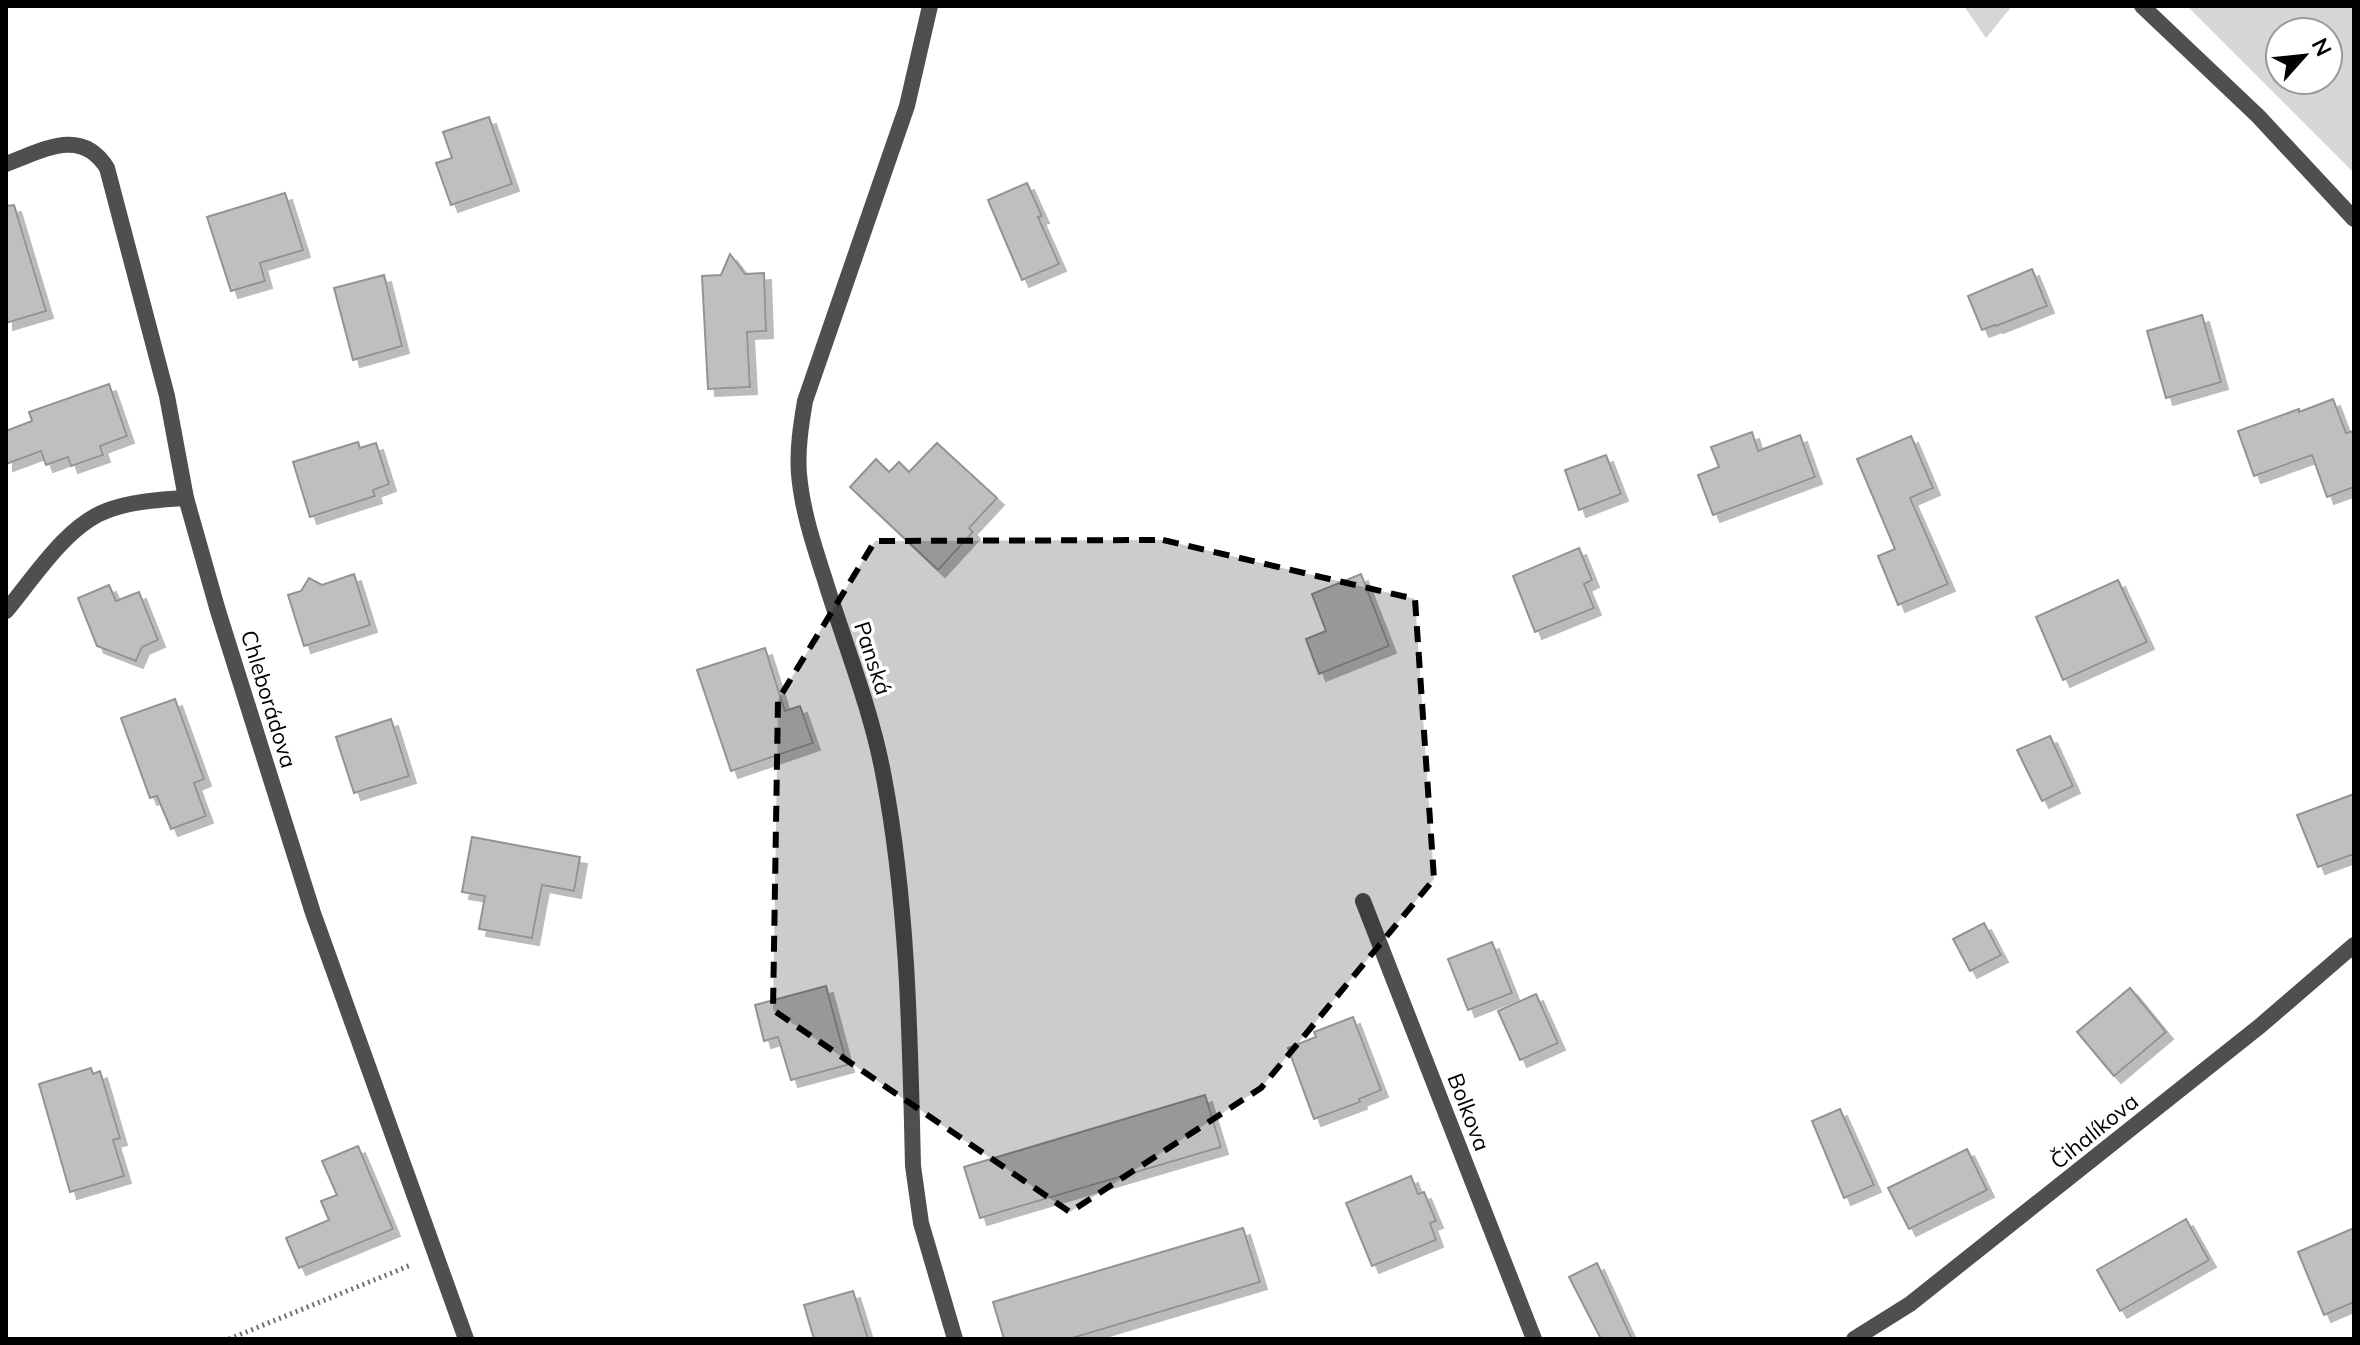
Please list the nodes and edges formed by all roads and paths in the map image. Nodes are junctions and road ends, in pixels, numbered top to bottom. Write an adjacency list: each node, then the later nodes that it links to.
1 (930, 6): 12 (street, Panská)
2 (2142, 6): 4 (street)
3 (6, 164): 5 (street, Chleborádova)
4 (2354, 219)
5 (186, 498): 6 (street); 9 (street, Chleborádova)
6 (6, 611)
7 (1363, 901): 13 (street, Bolkova)
8 (2354, 945): 14 (street, Čihalíkova)
9 (434, 1256): 10 (path); 11 (street, Chleborádova)
10 (229, 1339)
11 (466, 1339)
12 (955, 1339)
13 (1534, 1339)
14 (1854, 1339)

